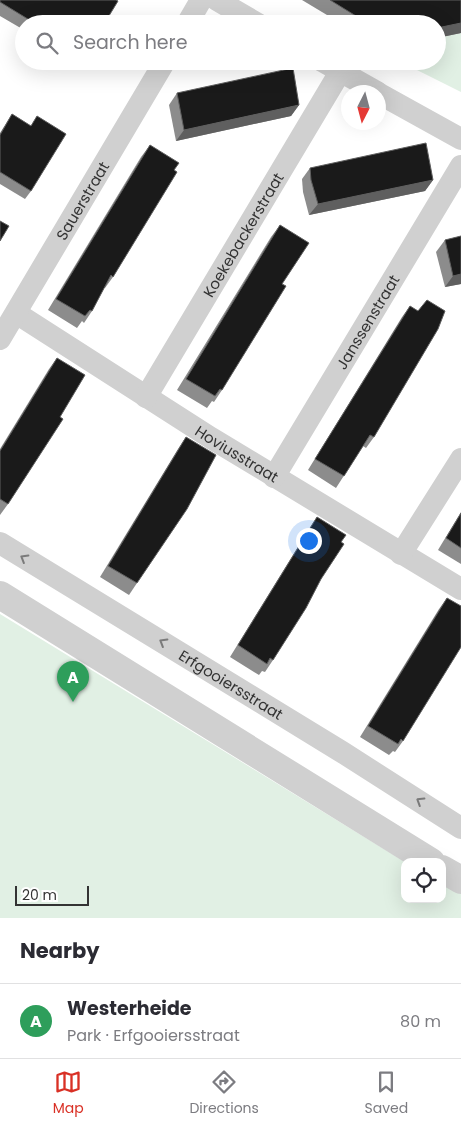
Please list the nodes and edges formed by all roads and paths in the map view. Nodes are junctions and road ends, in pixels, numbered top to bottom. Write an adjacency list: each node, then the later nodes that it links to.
1 (201, 0): 3 (street)
2 (218, 0): 4 (street)
3 (192, 15)
4 (243, 15)
5 (160, 70): 12 (street, Sauerstraat)
6 (329, 70): 14 (street, Koekebackerstraat)
7 (336, 70): 8 (street)
8 (364, 85)
9 (386, 97): 10 (street)
10 (461, 139)
11 (461, 166): 16 (street, Janssenstraat)
12 (16, 313): 13 (street, Sauerstraat); 14 (street, Hoviusstraat)
13 (0, 339)
14 (146, 397): 16 (street, Hoviusstraat)
15 (461, 459): 18 (street)
16 (274, 477): 18 (street, Hoviusstraat)
17 (0, 543): 21 (street, Erfgooiersstraat, one-way to 17)
18 (401, 554): 19 (street, Hoviusstraat)
19 (461, 590)
20 (0, 595): 22 (street)
21 (461, 828)
22 (425, 858)
23 (446, 871): 24 (street)
24 (461, 880)

